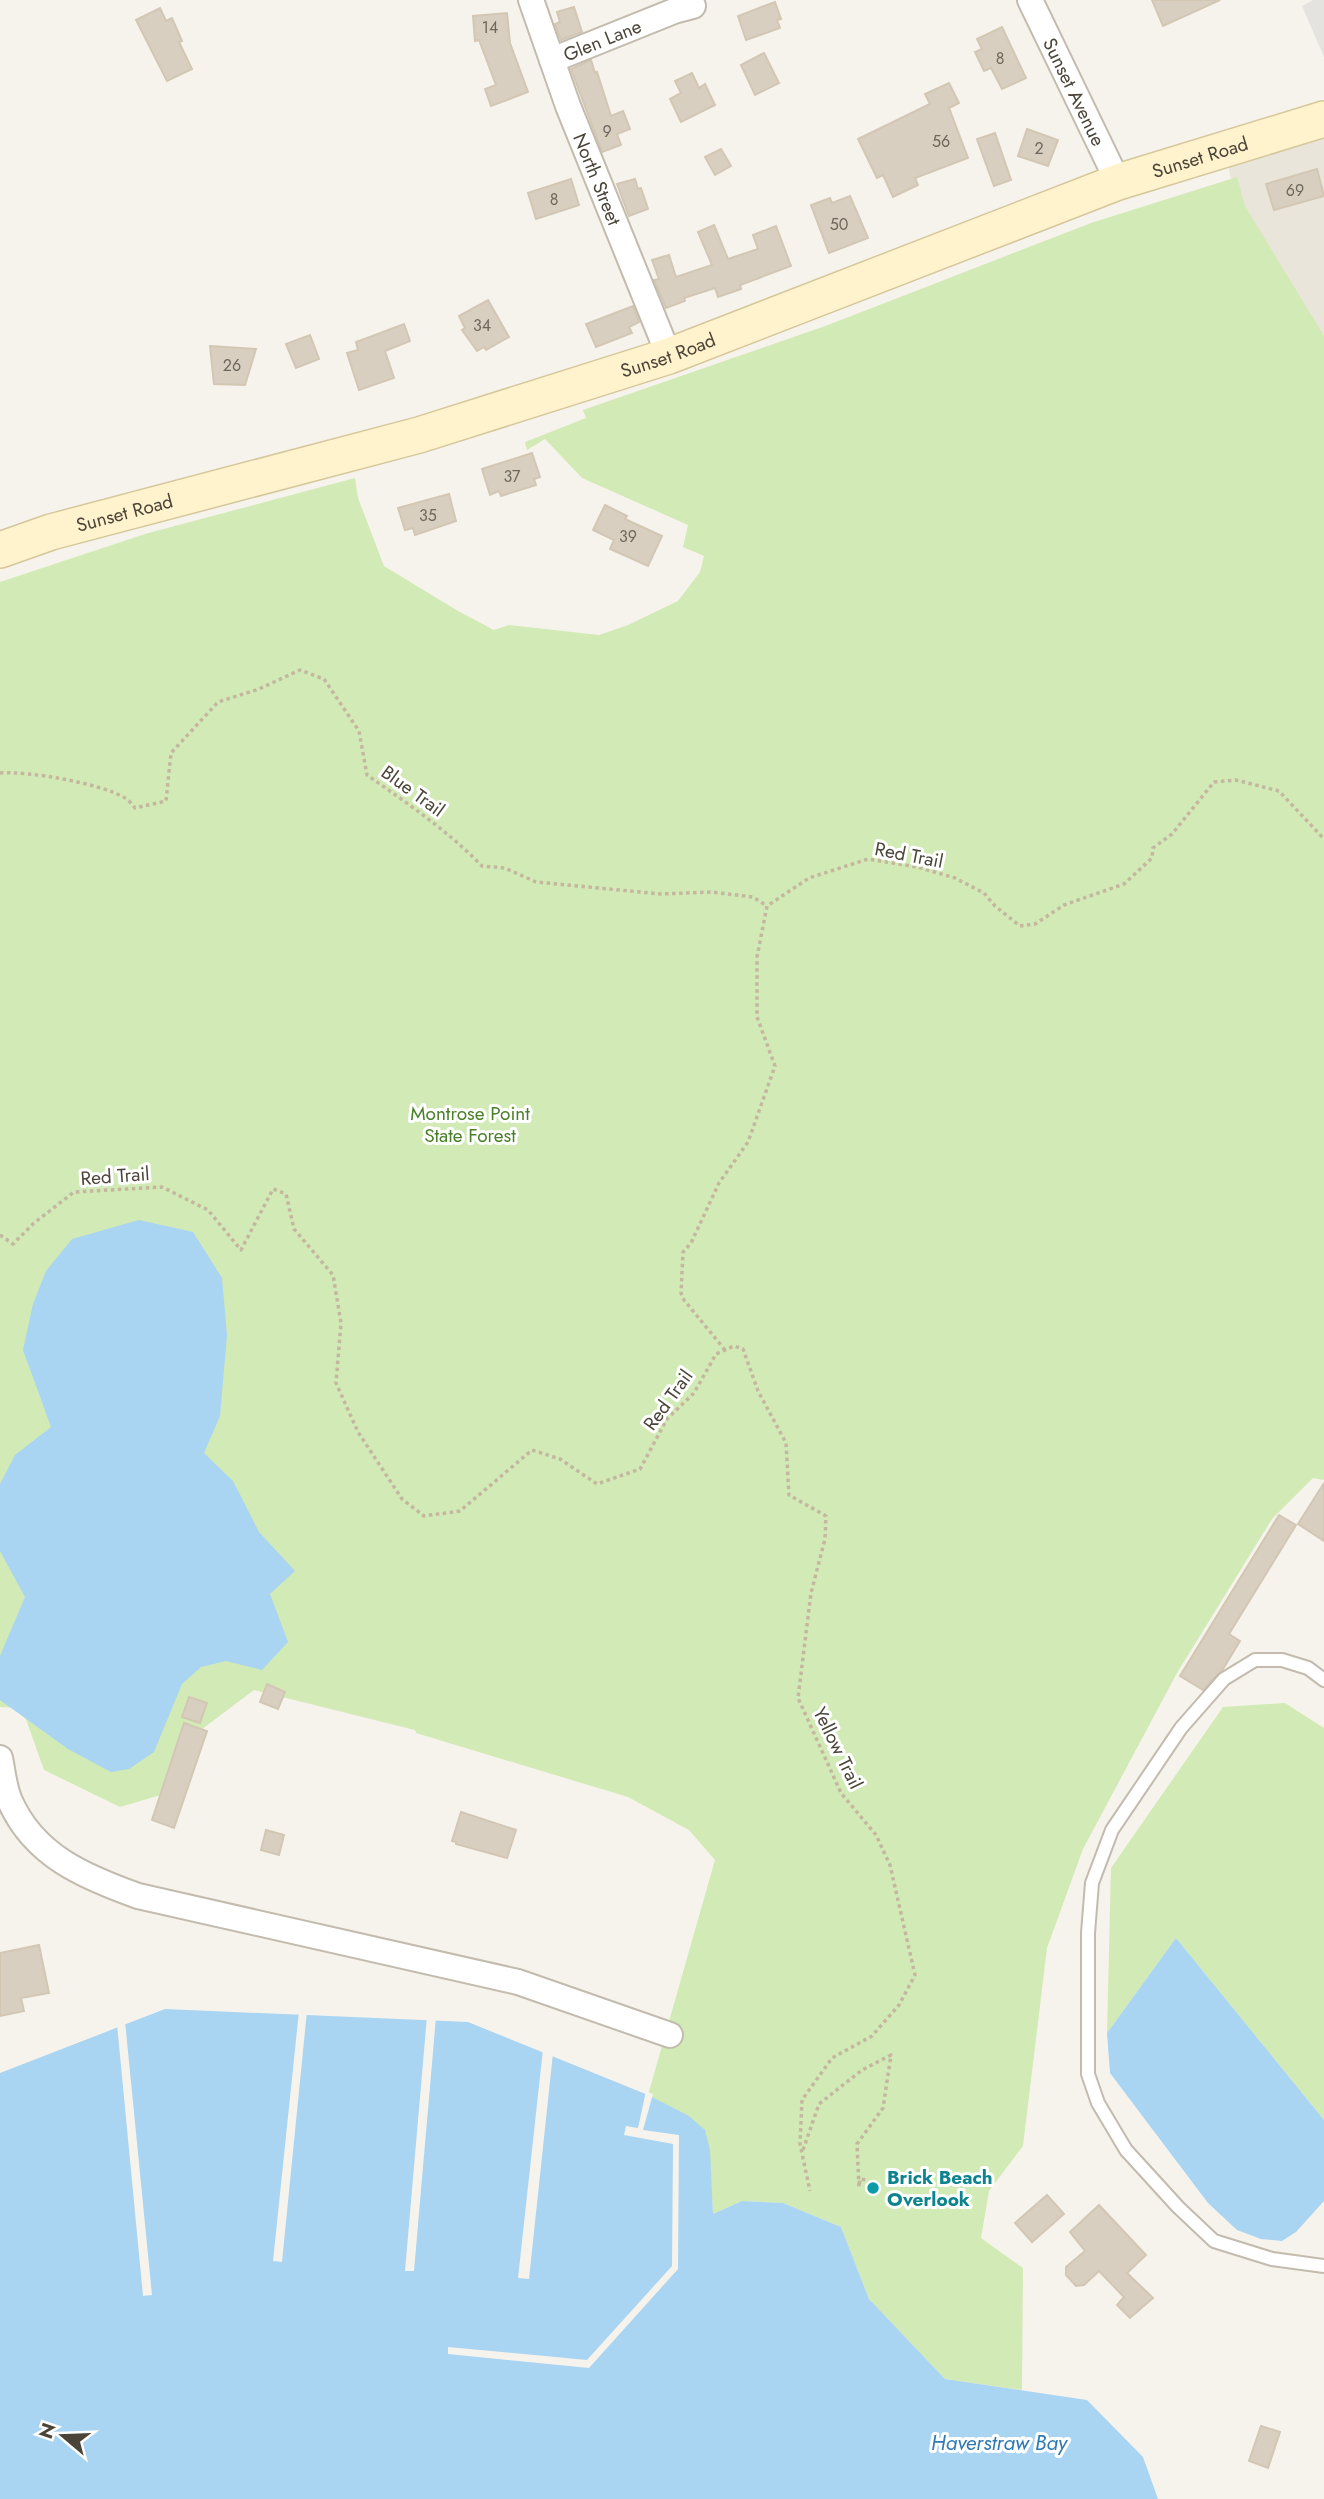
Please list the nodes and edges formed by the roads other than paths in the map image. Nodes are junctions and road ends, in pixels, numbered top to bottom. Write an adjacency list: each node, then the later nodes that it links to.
1 (531, 0): 4 (street, North Street)
2 (1031, 0): 6 (street, Sunset Avenue)
3 (693, 6): 4 (street, Glen Lane)
4 (552, 60): 7 (street, North Street)
5 (1324, 119): 6 (street, Sunset Road)
6 (1118, 182): 7 (street, Sunset Road)
7 (669, 356): 8 (street, Sunset Road)
8 (0, 550)
9 (1324, 1680): 12 (lane)
10 (0, 1758): 11 (street)
11 (670, 2035)
12 (1324, 2266)

